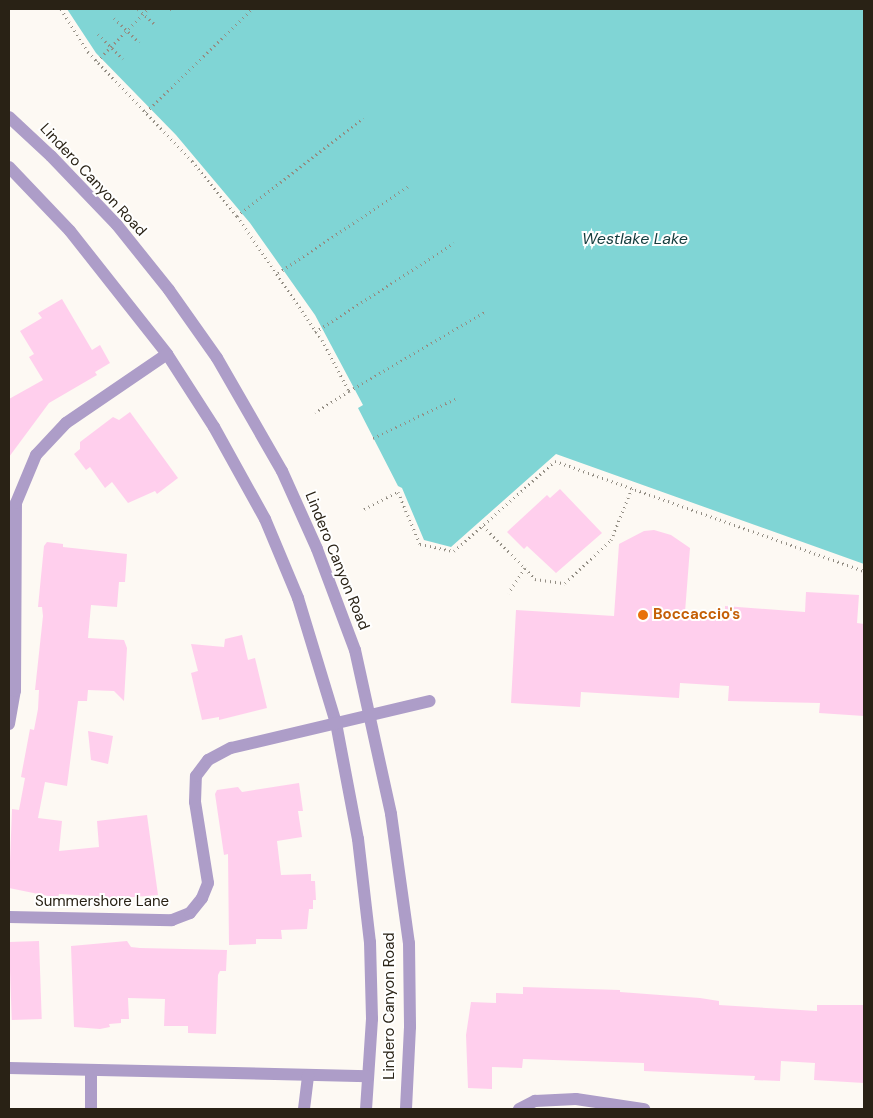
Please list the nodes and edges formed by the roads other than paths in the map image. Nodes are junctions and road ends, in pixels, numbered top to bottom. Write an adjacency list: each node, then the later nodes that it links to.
1 (9, 117): 5 (street, Lindero Canyon Road)
2 (9, 167): 3 (street, Lindero Canyon Road)
3 (167, 354): 6 (street, Lindero Canyon Road); 7 (street)
4 (430, 702): 5 (street, Summershore Lane)
5 (371, 715): 6 (street, Summershore Lane); 16 (street, Lindero Canyon Road)
6 (336, 723): 8 (street, Summershore Lane); 12 (street, Lindero Canyon Road)
7 (9, 724)
8 (9, 917)
9 (9, 1068): 10 (street)
10 (91, 1072): 11 (street); 13 (street)
11 (308, 1075): 12 (street); 14 (street)
12 (368, 1076): 15 (street, Lindero Canyon Road)
13 (91, 1109)
14 (304, 1109)
15 (366, 1109)
16 (406, 1109)
17 (519, 1109): 18 (street)
18 (644, 1109)

